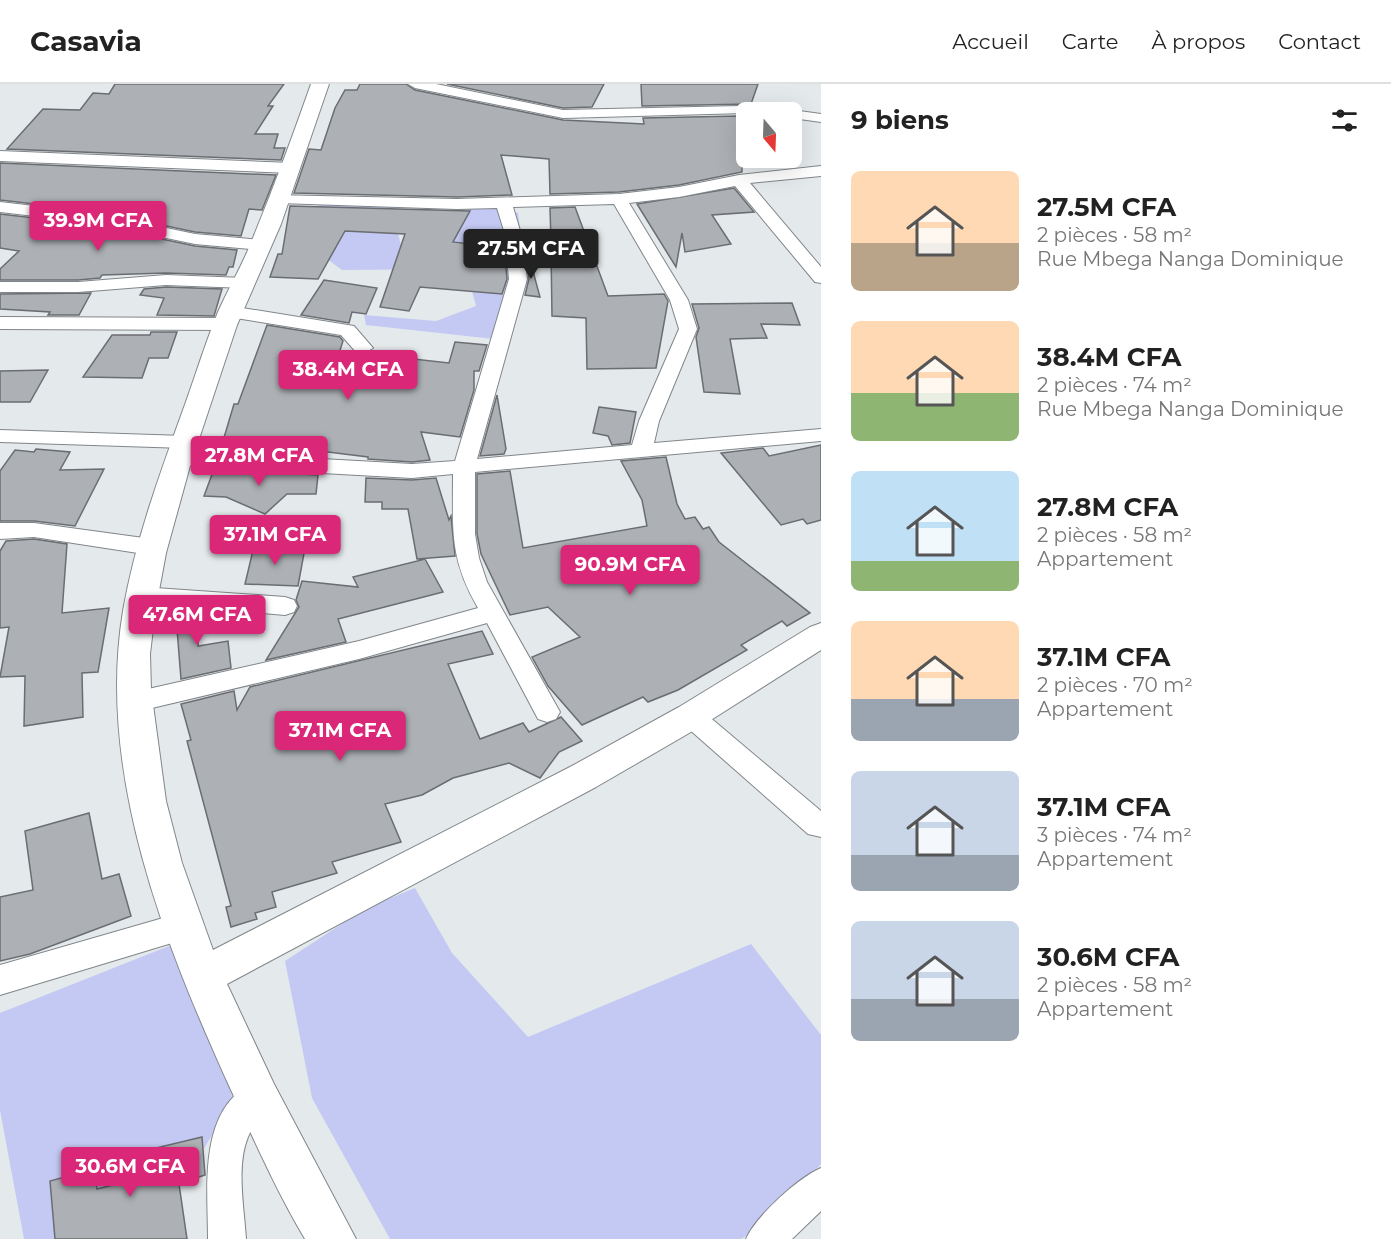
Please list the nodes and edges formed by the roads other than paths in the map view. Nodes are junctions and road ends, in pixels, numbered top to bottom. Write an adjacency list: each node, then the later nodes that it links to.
1 (320, 84): 7 (main road)
2 (415, 84): 3 (street)
3 (736, 110)
4 (802, 115): 5 (street)
5 (821, 118)
6 (0, 156): 7 (street)
7 (291, 168): 10 (main road)
8 (821, 171): 9 (street)
9 (739, 180): 11 (street); 15 (street)
10 (279, 198): 12 (street); 14 (main road)
11 (619, 199): 12 (street); 24 (street)
12 (504, 203): 25 (street)
13 (0, 207): 14 (street)
14 (261, 245): 18 (main road)
15 (813, 259): 16 (street)
16 (821, 278)
17 (0, 287): 18 (street)
18 (234, 306): 19 (street); 20 (street); 23 (main road)
19 (0, 323)
20 (363, 348)
21 (821, 435): 24 (street)
22 (0, 436): 23 (street)
23 (182, 450): 25 (street); 27 (main road)
24 (641, 452): 25 (street)
25 (464, 465): 30 (street)
26 (0, 531): 27 (street)
27 (151, 547): 28 (main road)
28 (141, 595): 29 (street); 32 (main road)
29 (285, 606)
30 (493, 613): 32 (street); 33 (street)
31 (821, 635): 34 (main road)
32 (135, 702): 36 (main road)
33 (547, 712)
34 (691, 716): 35 (street); 37 (main road)
35 (818, 826)
36 (184, 926): 37 (main road); 38 (street)
37 (203, 976): 39 (main road)
38 (0, 981)
39 (257, 1098): 41 (street); 42 (main road)
40 (821, 1186): 43 (street)
41 (227, 1239)
42 (332, 1239)
43 (765, 1239)

